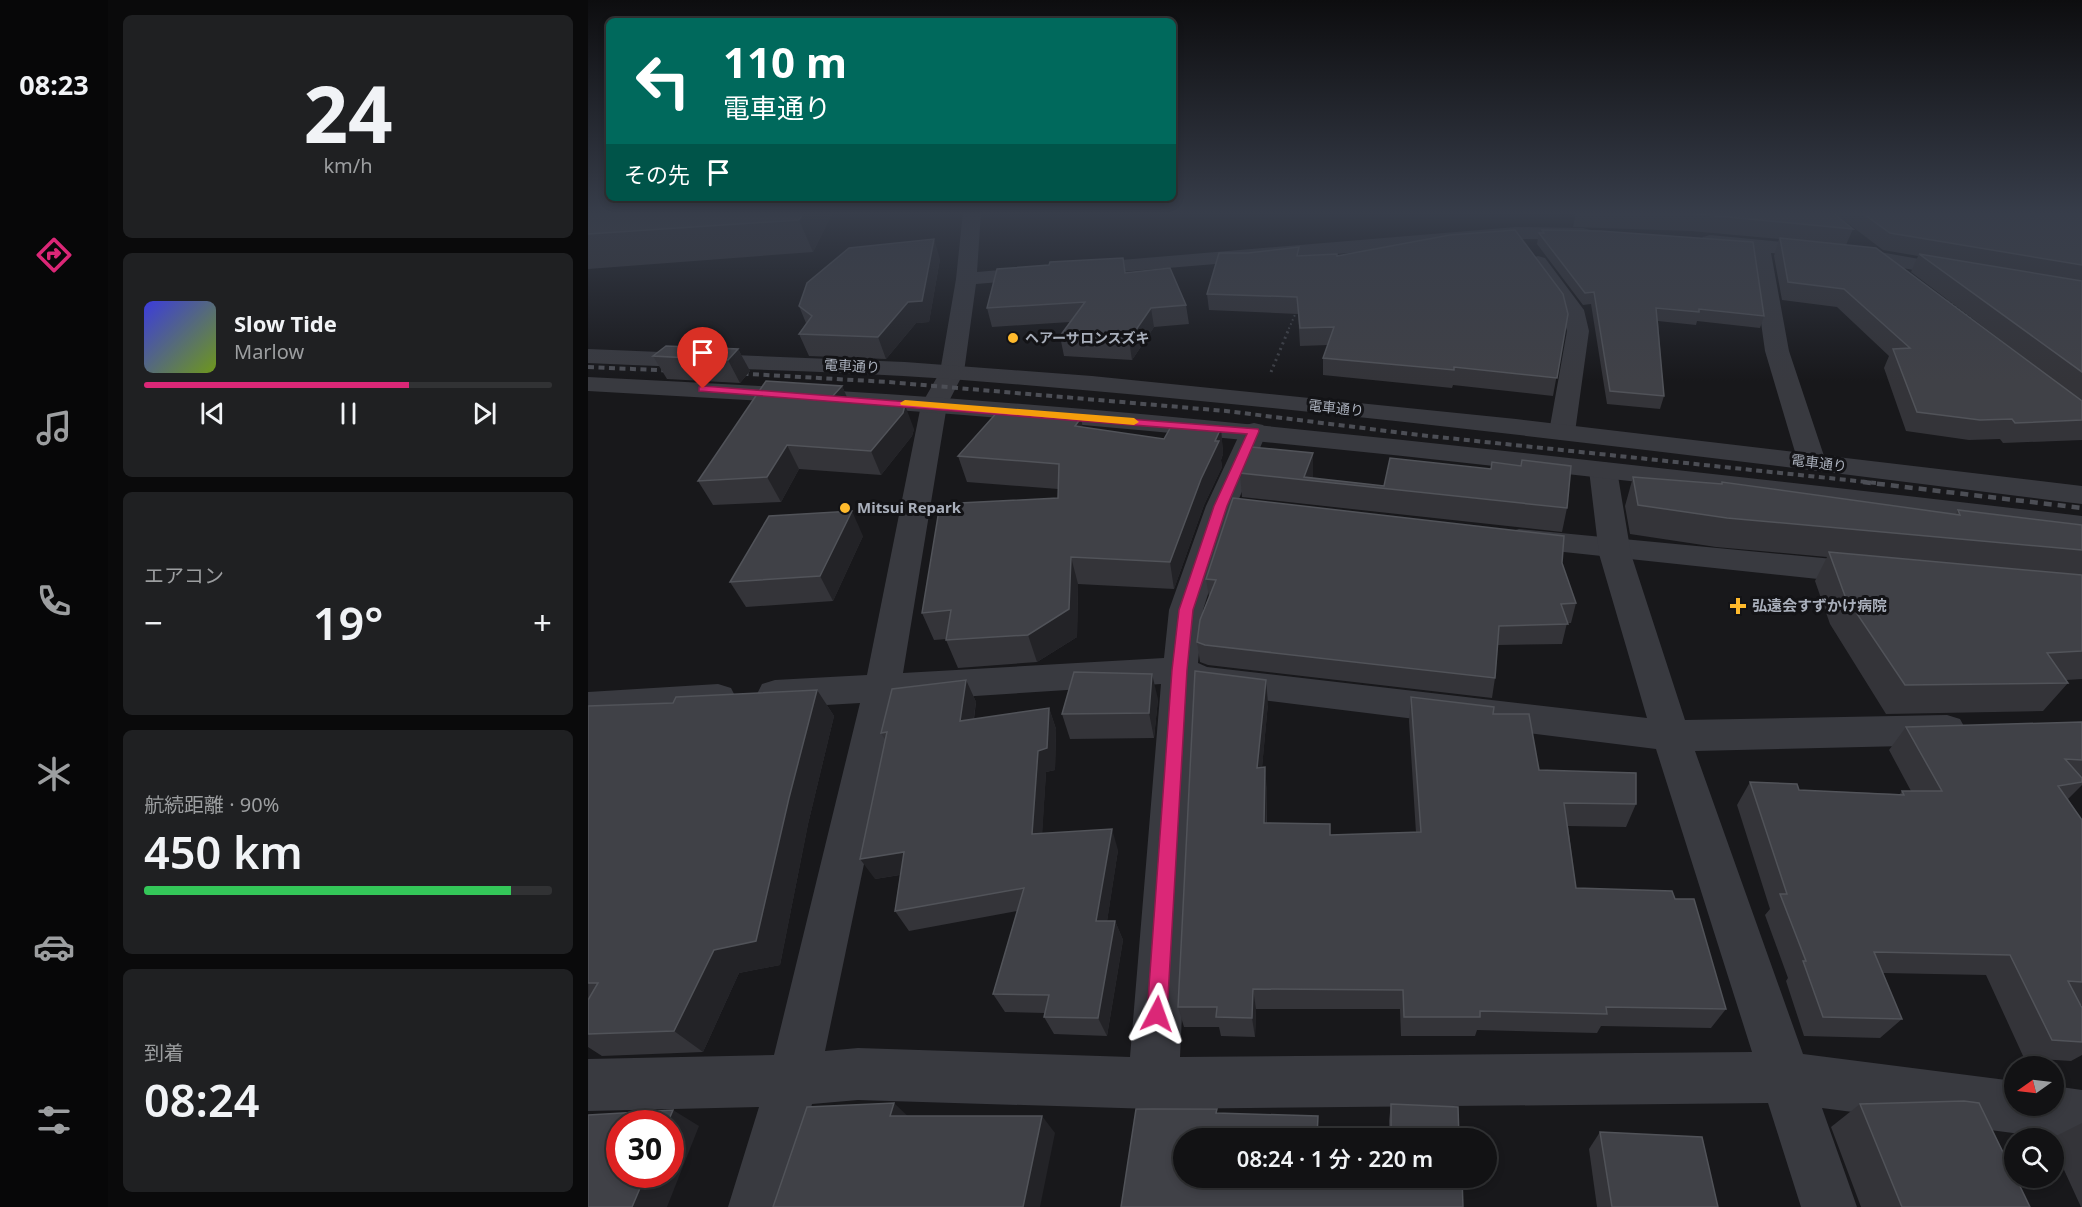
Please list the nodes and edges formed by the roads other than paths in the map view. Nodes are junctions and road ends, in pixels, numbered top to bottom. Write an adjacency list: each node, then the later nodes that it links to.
1 (967, 268): 8 (street)
2 (1094, 268): 8 (street)
3 (1542, 268): 14 (street)
4 (1763, 268): 15 (street)
5 (1888, 268): 9 (street)
6 (1939, 268): 7 (street)
7 (1978, 275)
8 (966, 279): 12 (street)
9 (1911, 286)
10 (588, 356): 12 (street, 電車通り)
11 (588, 384): 12 (street, 電車通り)
12 (943, 389): 13 (street, 電車通り); 14 (street, 電車通り); 23 (street)
13 (1254, 431): 16 (street, 電車通り); 22 (street)
14 (1562, 432): 15 (street, 電車通り)
15 (1812, 462): 17 (street, 電車通り)
16 (1603, 470): 18 (street, 電車通り); 20 (street)
17 (2082, 495)
18 (2082, 525)
19 (1487, 536): 20 (street)
20 (1615, 550): 21 (street); 26 (street)
21 (1895, 576)
22 (1180, 670): 23 (street); 26 (street); 29 (street)
23 (882, 688): 24 (street); 28 (street)
24 (588, 706)
25 (1976, 730): 26 (street)
26 (1671, 736): 27 (street)
27 (1785, 1077): 29 (street); 31 (street); 33 (street)
28 (793, 1080): 29 (street); 30 (street); 32 (street)
29 (1152, 1083)
30 (588, 1085)
31 (2082, 1116)
32 (756, 1207)
33 (1829, 1207)

